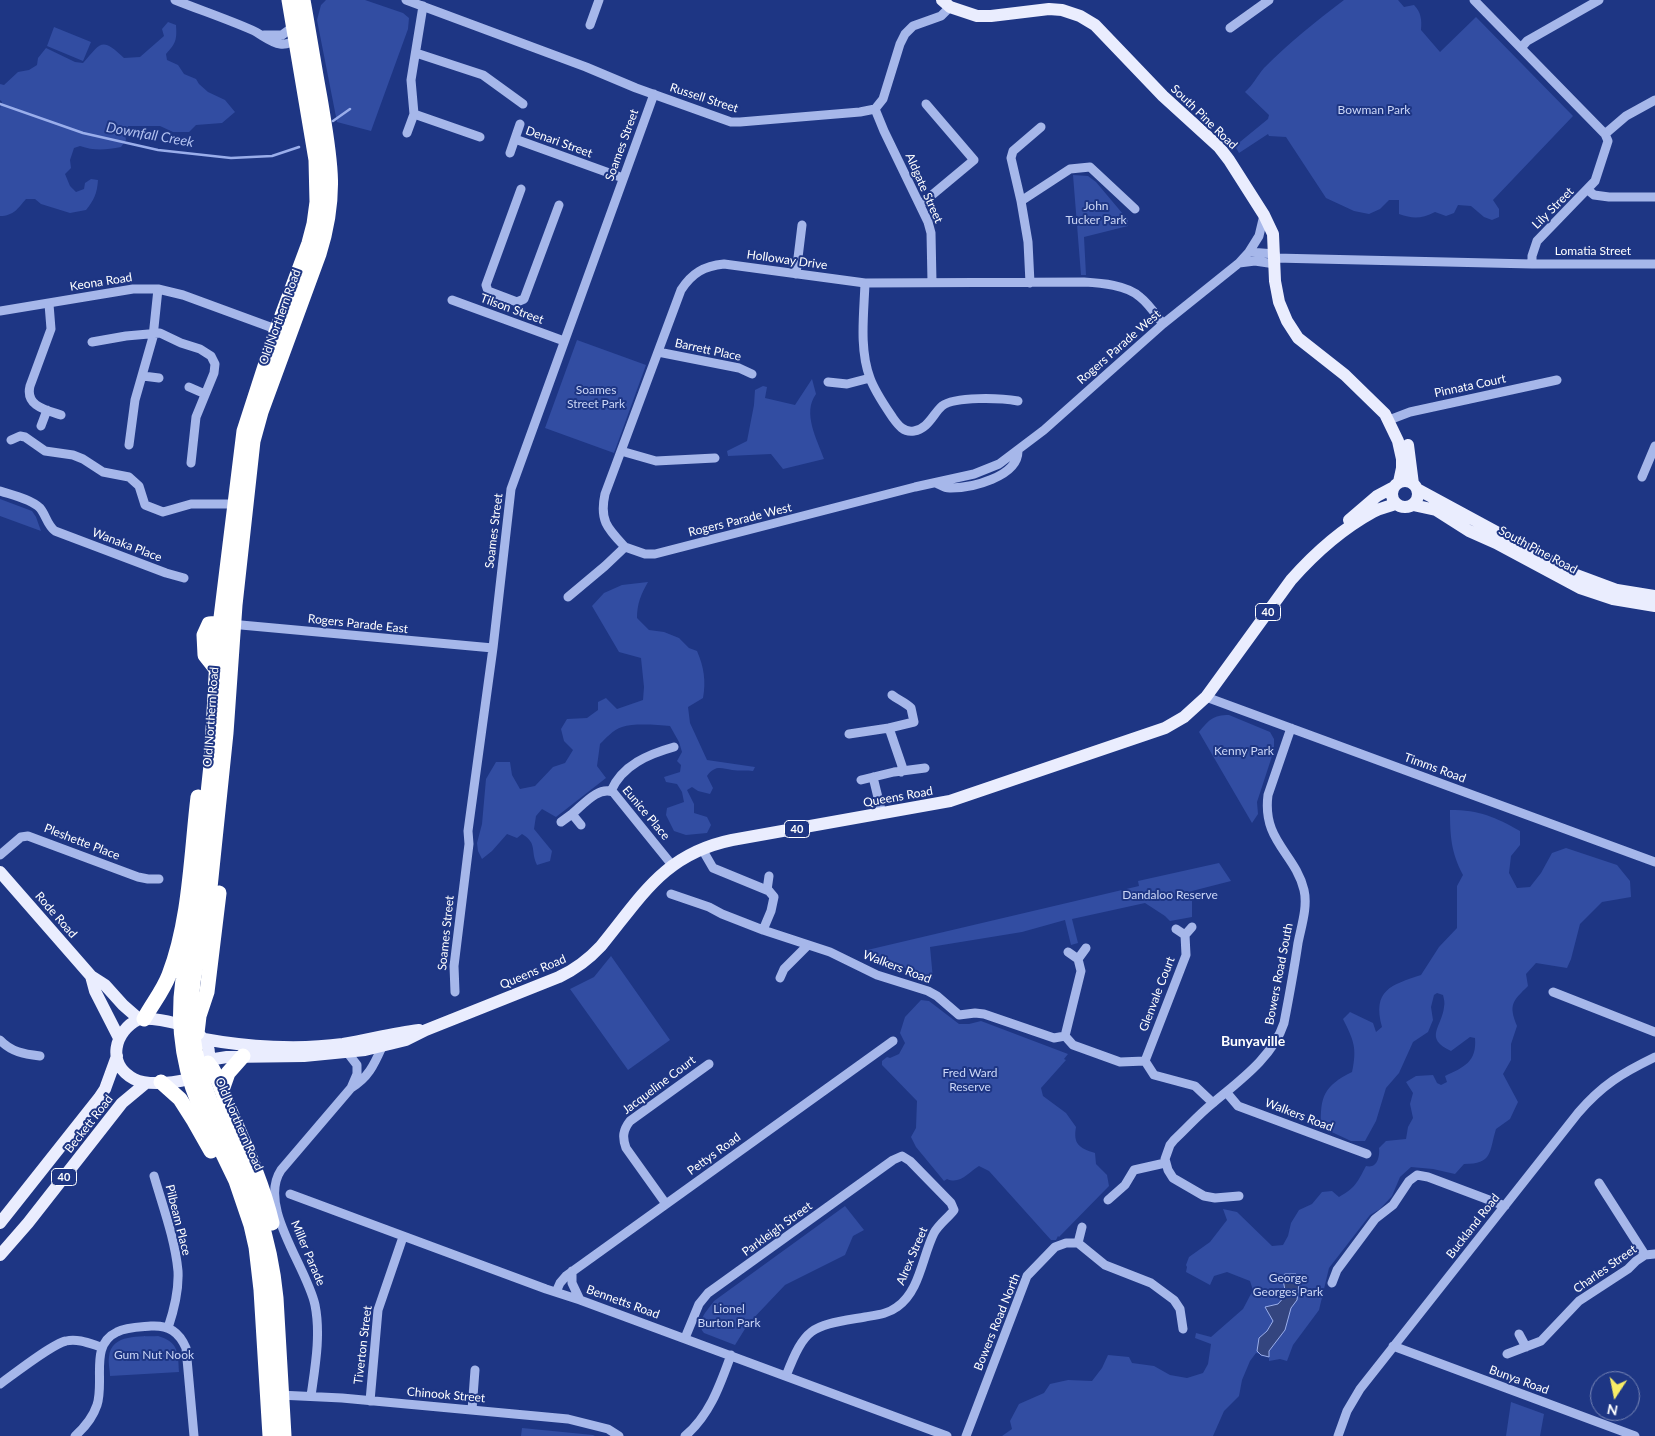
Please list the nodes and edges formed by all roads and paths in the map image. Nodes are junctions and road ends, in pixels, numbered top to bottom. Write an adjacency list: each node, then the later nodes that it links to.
1 (174, 0): 14 (street)
2 (290, 0): 13 (highway, Old Northern Road)
3 (303, 0): 13 (highway, Old Northern Road)
4 (406, 0): 10 (street, Russell Street)
5 (599, 0): 11 (street)
6 (1269, 0): 12 (street)
7 (1474, 0): 15 (street)
8 (1599, 0): 15 (street)
9 (946, 4): 21 (street); 38 (main road, South Pine Road)
10 (423, 6): 16 (street); 17 (street, Russell Street)
11 (590, 25)
12 (1230, 28)
13 (298, 29): 14 (street); 14 (street); 54 (highway, Old Northern Road); 54 (highway, Old Northern Road)
14 (264, 35)
15 (1521, 48): 26 (street)
16 (416, 53): 19 (street); 22 (street)
17 (654, 94): 21 (street, Russell Street); 30 (street, Soames Street)
18 (1655, 100): 26 (street)
19 (523, 104)
20 (926, 104): 36 (street)
21 (875, 109): 36 (street, Aldgate Street)
22 (414, 114): 25 (street); 27 (street)
23 (520, 124): 28 (street, Denari Street)
24 (1041, 127): 34 (street)
25 (407, 133)
26 (1605, 134): 32 (street, Lily Street)
27 (480, 137)
28 (515, 139): 29 (street, Denari Street); 30 (street, Denari Street)
29 (510, 153)
30 (623, 178): 56 (street, Soames Street)
31 (522, 189): 35 (street)
32 (1588, 190): 33 (street); 43 (street, Lily Street)
33 (1655, 198)
34 (1021, 201): 37 (street); 48 (street)
35 (558, 205)
36 (920, 205): 47 (street, Aldgate Street)
37 (1135, 209)
38 (1264, 215): 40 (street, Rogers Parade West); 41 (main road, South Pine Road)
39 (802, 225): 45 (street)
40 (1249, 252): 41 (street); 42 (street, Rogers Parade West)
41 (1275, 259): 42 (street); 43 (street); 70 (main road, South Pine Road)
42 (1239, 263): 53 (street, Rogers Parade West)
43 (1532, 264): 44 (street, Lomatia Street)
44 (1655, 264)
45 (796, 274): 46 (street, Holloway Drive); 58 (street, Holloway Drive)
46 (865, 282): 47 (street, Holloway Drive); 62 (street)
47 (932, 282): 48 (street, Holloway Drive)
48 (1030, 283): 53 (street, Holloway Drive)
49 (158, 289): 51 (street, Keona Road); 54 (street, Keona Road); 55 (street)
50 (452, 300): 56 (street, Tilson Street)
51 (49, 304): 52 (street, Keona Road); 68 (street)
52 (0, 311)
53 (1164, 324): 86 (street, Rogers Parade West)
54 (283, 332): 82 (highway, Old Northern Road); 91 (highway, Old Northern Road)
55 (154, 333): 57 (street); 60 (street); 66 (street)
56 (564, 341): 92 (street, Soames Street)
57 (92, 342)
58 (658, 352): 59 (street, Barrett Place); 75 (street, Holloway Drive)
59 (752, 374)
60 (143, 376): 61 (street); 73 (street)
61 (159, 378)
62 (870, 378): 64 (street); 67 (street)
63 (1557, 380): 70 (street, Pinnata Court)
64 (828, 382)
65 (189, 387): 66 (street)
66 (205, 394): 77 (street)
67 (1018, 401)
68 (47, 410): 69 (street); 71 (street)
69 (61, 415)
70 (1393, 419): 79 (main road, South Pine Road); 80 (main road, South Pine Road)
71 (41, 426)
72 (11, 440): 82 (street)
73 (129, 444)
74 (1655, 446): 78 (street)
75 (621, 451): 76 (street); 86 (street, Holloway Drive)
76 (715, 458)
77 (191, 463)
78 (1642, 478)
79 (1396, 485): 80 (main road); 83 (main road); 85 (main road, Queens Road / 40)
80 (1415, 486): 84 (main road); 89 (main road, South Pine Road)
81 (0, 491): 87 (street, Wanaka Place)
82 (235, 504): 91 (highway, Old Northern Road)
83 (1395, 504): 84 (main road, 40); 85 (main road, Queens Road / 40)
84 (1413, 505): 90 (main road, South Pine Road / 40)
85 (1339, 534): 95 (main road, Queens Road / 40)
86 (624, 547): 88 (street)
87 (184, 578)
88 (568, 596)
89 (1655, 596)
90 (1655, 606)
91 (227, 624): 92 (street, Rogers Parade East); 94 (highway, Old Northern Road); 96 (highway, Old Northern Road)
92 (493, 648): 130 (street, Soames Street)
93 (892, 695): 97 (street)
94 (229, 697): 119 (highway, Old Northern Road); 135 (highway)
95 (1206, 697): 98 (street, Timms Road); 107 (main road, Queens Road / 40)
96 (214, 708): 119 (highway, Old Northern Road); 132 (highway)
97 (889, 728): 99 (street); 102 (street)
98 (1291, 728): 112 (street, Timms Road); 152 (street, Bowers Road South)
99 (849, 734)
100 (674, 747): 105 (street)
101 (925, 768): 102 (street)
102 (901, 772): 103 (street)
103 (873, 777): 104 (street); 107 (street)
104 (861, 780)
105 (611, 791): 106 (street, Eunice Place); 113 (street, Eunice Place)
106 (572, 814): 108 (street, Eunice Place); 109 (street)
107 (882, 814): 110 (main road, Queens Road / 40)
108 (561, 822)
109 (581, 825)
110 (702, 849): 113 (main road, Queens Road / 40); 117 (street)
111 (0, 855): 116 (street, Pleshette Place)
112 (1655, 862)
113 (672, 865): 133 (main road, Queens Road / 40)
114 (0, 872): 128 (main road, Rode Road)
115 (769, 876): 117 (street)
116 (159, 879)
117 (767, 890): 122 (street)
118 (671, 894): 122 (street, Walkers Road)
119 (202, 907): 154 (highway, Old Northern Road, bridge)
120 (1192, 927): 123 (street)
121 (1176, 929): 123 (street)
122 (763, 930): 124 (street, Walkers Road)
123 (1185, 935): 147 (street, Glenvale Court)
124 (808, 946): 129 (street); 136 (street, Walkers Road)
125 (1086, 948): 127 (street)
126 (1068, 952): 127 (street)
127 (1078, 959): 136 (street)
128 (91, 976): 132 (main road, Rode Road); 137 (main road, Rode Road)
129 (780, 978)
130 (455, 992)
131 (1552, 992): 134 (street)
132 (142, 1019): 135 (main road, 40); 137 (main road)
133 (426, 1030): 135 (main road, Queens Road / 40); 140 (main road, Queens Road / 40)
134 (1655, 1032)
135 (201, 1036): 146 (main road)
136 (1064, 1036): 147 (street, Walkers Road)
137 (119, 1038): 143 (main road, 40)
138 (0, 1040): 142 (street)
139 (893, 1041): 163 (street, Pettys Road)
140 (382, 1047): 141 (main road, Queens Road / 40); 150 (street, Miller Parade)
141 (347, 1052): 144 (main road, Queens Road / 40); 150 (street, Miller Parade)
142 (40, 1056)
143 (117, 1056): 149 (main road); 165 (main road, Beckett Road / 40)
144 (243, 1056): 146 (main road, Queens Road / 40); 151 (highway)
145 (1655, 1057): 164 (street, Buckland Road)
146 (208, 1061): 149 (main road); 151 (highway)
147 (1145, 1061): 153 (street)
148 (710, 1064): 163 (street, Jacqueline Court)
149 (154, 1083): 170 (main road, Beckett Road / 40); 180 (highway)
150 (351, 1088): 190 (street, Miller Parade)
151 (222, 1090): 174 (highway)
152 (1227, 1093): 153 (street, Bowers Road South); 155 (street, Walkers Road)
153 (1213, 1103): 157 (street, Bowers Road South)
154 (212, 1119): 174 (highway, Old Northern Road); 180 (highway, Old Northern Road)
155 (1367, 1154)
156 (902, 1156): 179 (street, Parkleigh Street); 187 (street, Alrex Street)
157 (1165, 1163): 161 (street); 162 (street)
158 (154, 1176): 176 (street, Pilbeam Place)
159 (1599, 1183): 169 (street)
160 (290, 1194): 167 (street, Bennetts Road)
161 (1239, 1196)
162 (1108, 1200)
163 (666, 1204): 171 (street, Pettys Road)
164 (1504, 1206): 172 (street); 181 (street, Buckland Road)
165 (0, 1223)
166 (1082, 1227): 168 (street)
167 (403, 1237): 173 (street, Bennetts Road); 191 (street, Tiverton Street)
168 (1078, 1243): 177 (street); 200 (street, Bowers Road North)
169 (1650, 1255): 183 (street, Charles Street)
170 (0, 1256)
171 (572, 1271): 173 (street, Pettys Road); 175 (street)
172 (1332, 1283)
173 (556, 1292): 175 (street, Bennetts Road)
174 (276, 1298): 189 (highway, Old Northern Road)
175 (580, 1300): 179 (street, Bennetts Road)
176 (168, 1328): 182 (street); 195 (street)
177 (1183, 1329)
178 (1519, 1334): 183 (street)
179 (685, 1338): 185 (street, Bennetts Road)
180 (264, 1344): 189 (highway, Old Northern Road)
181 (1393, 1346): 201 (street, Buckland Road); 202 (street, Bunya Road)
182 (101, 1347): 188 (street); 194 (street)
183 (1526, 1347): 184 (street, Charles Street)
184 (1507, 1354)
185 (731, 1355): 187 (street, Bennetts Road); 193 (street)
186 (475, 1370): 192 (street)
187 (786, 1376): 199 (street, Bennetts Road)
188 (0, 1384)
189 (275, 1395): 190 (street, Chinook Street); 196 (highway, Old Northern Road); 197 (highway, Old Northern Road)
190 (312, 1396): 191 (street, Chinook Street)
191 (370, 1401): 192 (street, Chinook Street)
192 (472, 1410): 198 (street, Chinook Street)
193 (691, 1434)
194 (75, 1436)
195 (194, 1436)
196 (270, 1436)
197 (284, 1436)
198 (619, 1436)
199 (947, 1436)
200 (966, 1436)
201 (1338, 1436)
202 (1635, 1436)

